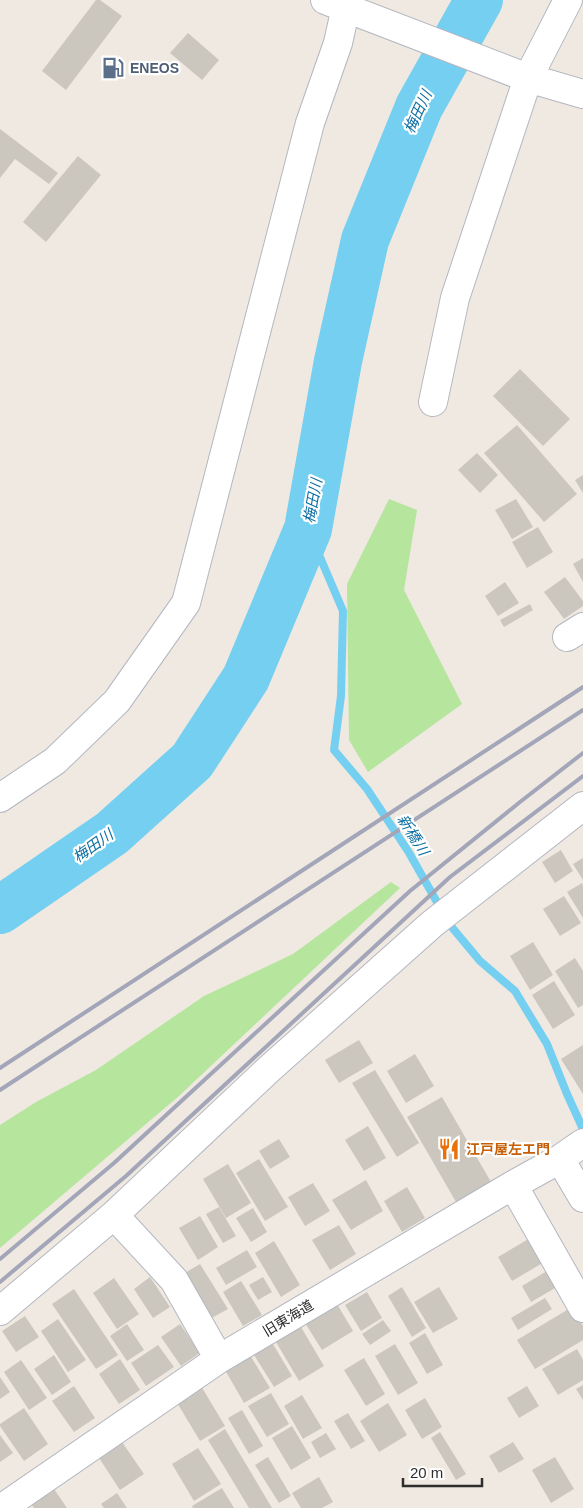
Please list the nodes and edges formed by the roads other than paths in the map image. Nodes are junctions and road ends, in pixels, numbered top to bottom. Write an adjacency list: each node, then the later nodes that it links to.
1 (568, 0): 3 (street)
2 (347, 8): 3 (street); 6 (street)
3 (518, 74): 4 (street); 5 (street)
4 (583, 94)
5 (434, 402)
6 (0, 798)
7 (583, 806): 11 (street)
8 (573, 1150): 9 (street, 旧東海道); 10 (street)
9 (514, 1185): 12 (street); 14 (street, 旧東海道)
10 (583, 1198)
11 (114, 1215): 13 (street); 14 (street)
12 (583, 1308)
13 (0, 1311)
14 (218, 1359): 15 (street, 旧東海道)
15 (2, 1508)

